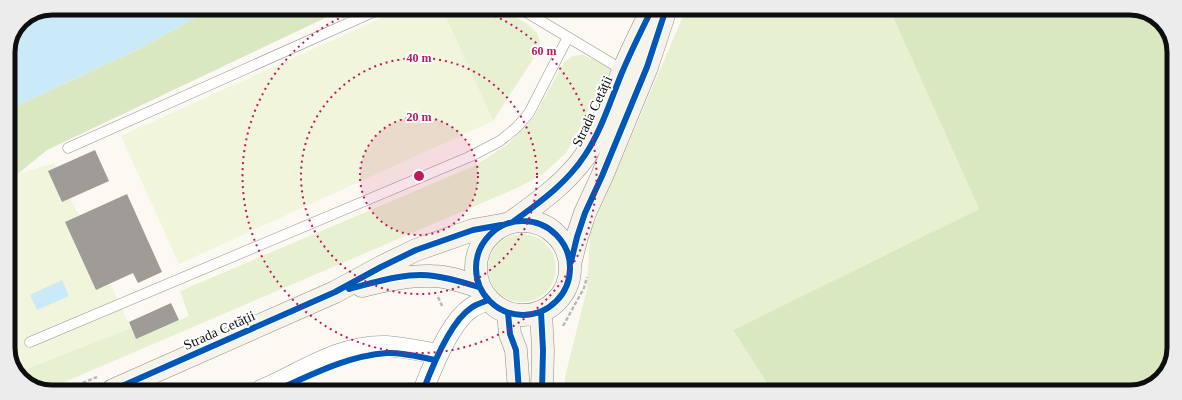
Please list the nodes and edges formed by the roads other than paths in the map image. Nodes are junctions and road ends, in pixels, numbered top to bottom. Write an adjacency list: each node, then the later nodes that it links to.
1 (367, 15): 7 (lane)
2 (531, 15): 5 (lane)
3 (649, 15): 6 (main road, Strada Cetății)
4 (664, 15): 8 (main road, Strada Cetății)
5 (568, 37): 6 (lane); 15 (lane)
6 (623, 71): 8 (lane); 9 (main road, Strada Cetății)
7 (68, 148)
8 (596, 188): 10 (main road, Strada Cetății)
9 (507, 223): 10 (main road, Strada Cetății); 11 (main road, Strada Cetății); 12 (main road, Strada Cetății)
10 (579, 269): 13 (main road, Strada Cetății)
11 (335, 292): 12 (main road, Strada Cetății); 17 (main road, Strada Cetății)
12 (484, 294): 14 (main road, Strada Cetății); 16 (street)
13 (541, 312): 14 (main road, Strada Cetății); 21 (main road)
14 (508, 313): 20 (main road)
15 (30, 342)
16 (438, 354): 18 (street); 19 (street)
17 (108, 382)
18 (274, 385)
19 (424, 385)
20 (519, 385)
21 (542, 385)

